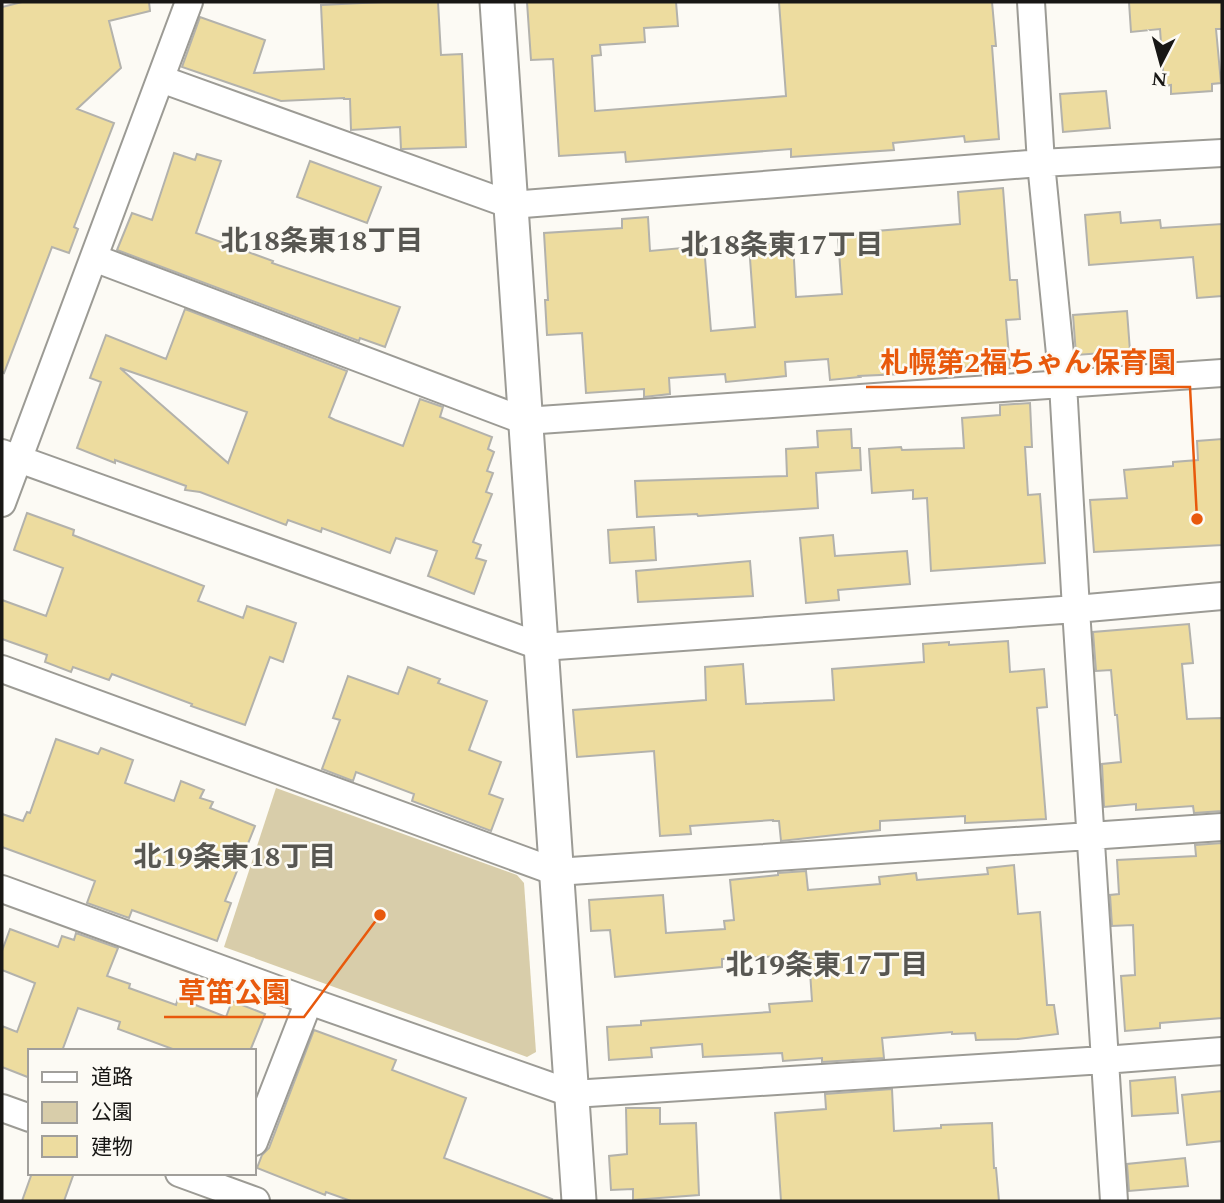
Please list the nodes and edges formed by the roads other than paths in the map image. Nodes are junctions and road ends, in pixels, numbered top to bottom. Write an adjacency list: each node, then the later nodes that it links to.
1 (188, 2): 4 (street)
2 (497, 2): 7 (street)
3 (1031, 2): 6 (street)
4 (161, 79): 7 (street); 8 (street)
5 (1222, 153): 6 (street)
6 (1041, 163): 7 (street); 10 (street)
7 (511, 205): 11 (street)
8 (94, 258): 11 (street); 12 (street)
9 (1222, 373): 10 (street)
10 (1063, 384): 11 (street); 15 (street)
11 (525, 421): 16 (street)
12 (10, 456): 13 (street); 16 (street)
13 (2, 503)
14 (1222, 596): 15 (street)
15 (1076, 609): 16 (street); 19 (street)
16 (542, 647): 20 (street)
17 (2, 669): 20 (street)
18 (1222, 827): 19 (street)
19 (1090, 836): 20 (street); 24 (street)
20 (556, 872): 25 (street)
21 (2, 889): 22 (street)
22 (309, 1001): 25 (street); 28 (street)
23 (1222, 1051): 24 (street)
24 (1104, 1060): 25 (street); 32 (street)
25 (573, 1094): 31 (street)
26 (2, 1108): 27 (street)
27 (28, 1117)
28 (256, 1137)
29 (186, 1175): 30 (street)
30 (241, 1192)
31 (579, 1201)
32 (1114, 1201)

